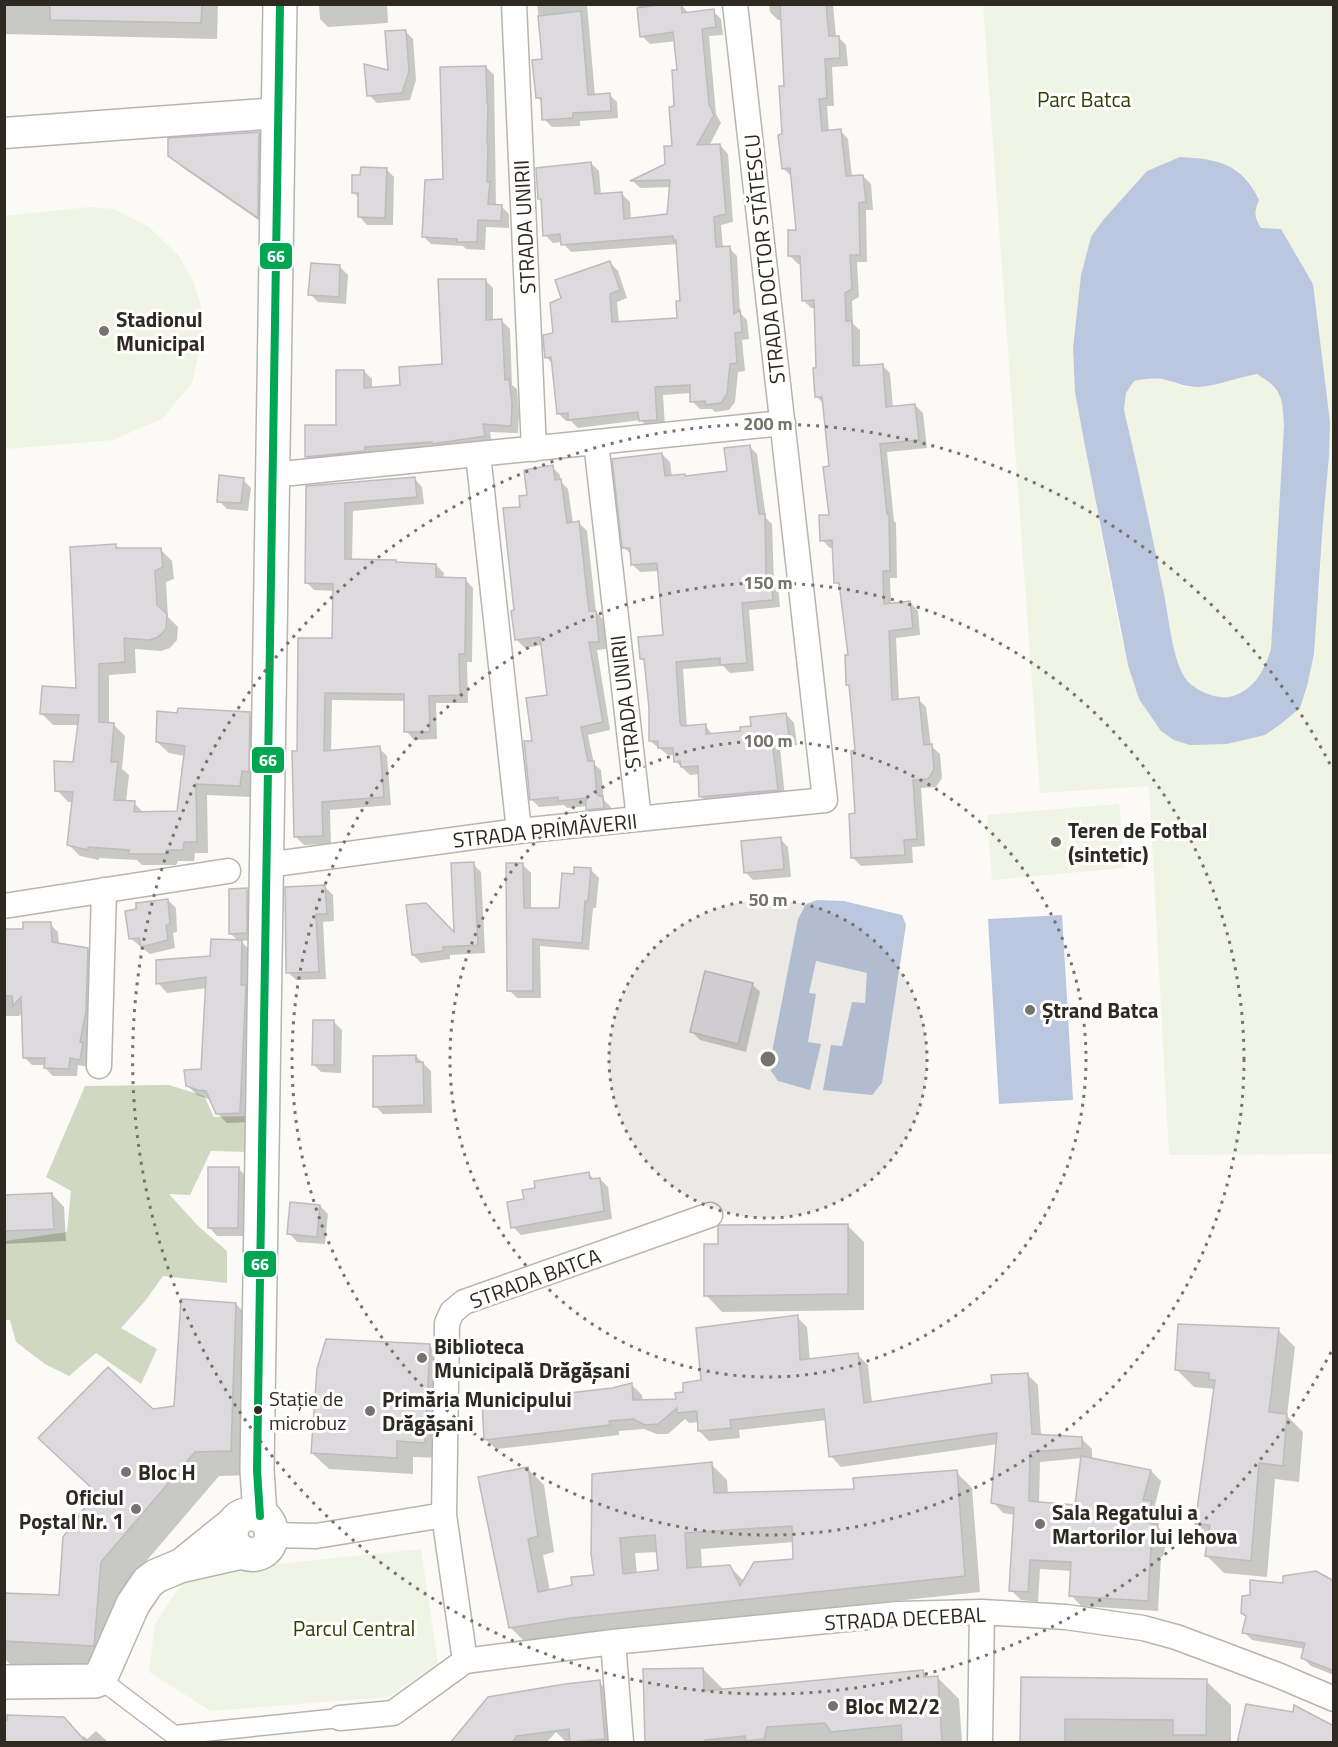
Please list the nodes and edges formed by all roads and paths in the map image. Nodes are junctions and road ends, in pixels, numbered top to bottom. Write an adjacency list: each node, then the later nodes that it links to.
1 (280, 4): 4 (main road)
2 (514, 4): 8 (street, STRADA UNIRII)
3 (735, 4): 6 (street, STRADA DOCTOR STĂTESCU)
4 (278, 113): 5 (street); 10 (main road)
5 (4, 133)
6 (783, 423): 7 (street); 11 (street, STRADA DOCTOR STĂTESCU)
7 (596, 442): 8 (street); 12 (street, STRADA UNIRII)
8 (534, 449): 9 (street)
9 (478, 454): 10 (street); 13 (street)
10 (272, 475): 14 (main road)
11 (825, 800): 12 (street, STRADA PRIMĂVERII)
12 (639, 819): 13 (street, STRADA PRIMĂVERII)
13 (519, 831): 14 (street, STRADA PRIMĂVERII)
14 (267, 865): 21 (main road)
15 (228, 871): 16 (street)
16 (104, 890): 17 (street); 18 (street)
17 (4, 906)
18 (99, 1066)
19 (710, 1215): 20 (street, STRADA BATCA)
20 (444, 1515): 21 (street); 24 (street, STRADA BATCA)
21 (249, 1529): 25 (main road)
22 (982, 1612): 23 (street, STRADA DECEBAL); 27 (street, STRADA DECEBAL); 31 (street)
23 (613, 1642): 24 (street, STRADA DECEBAL); 30 (street)
24 (465, 1661): 28 (street)
25 (100, 1678): 26 (main road); 29 (street)
26 (4, 1682)
27 (1334, 1699)
28 (340, 1718): 29 (street)
29 (174, 1739)
30 (621, 1743)
31 (980, 1743)

